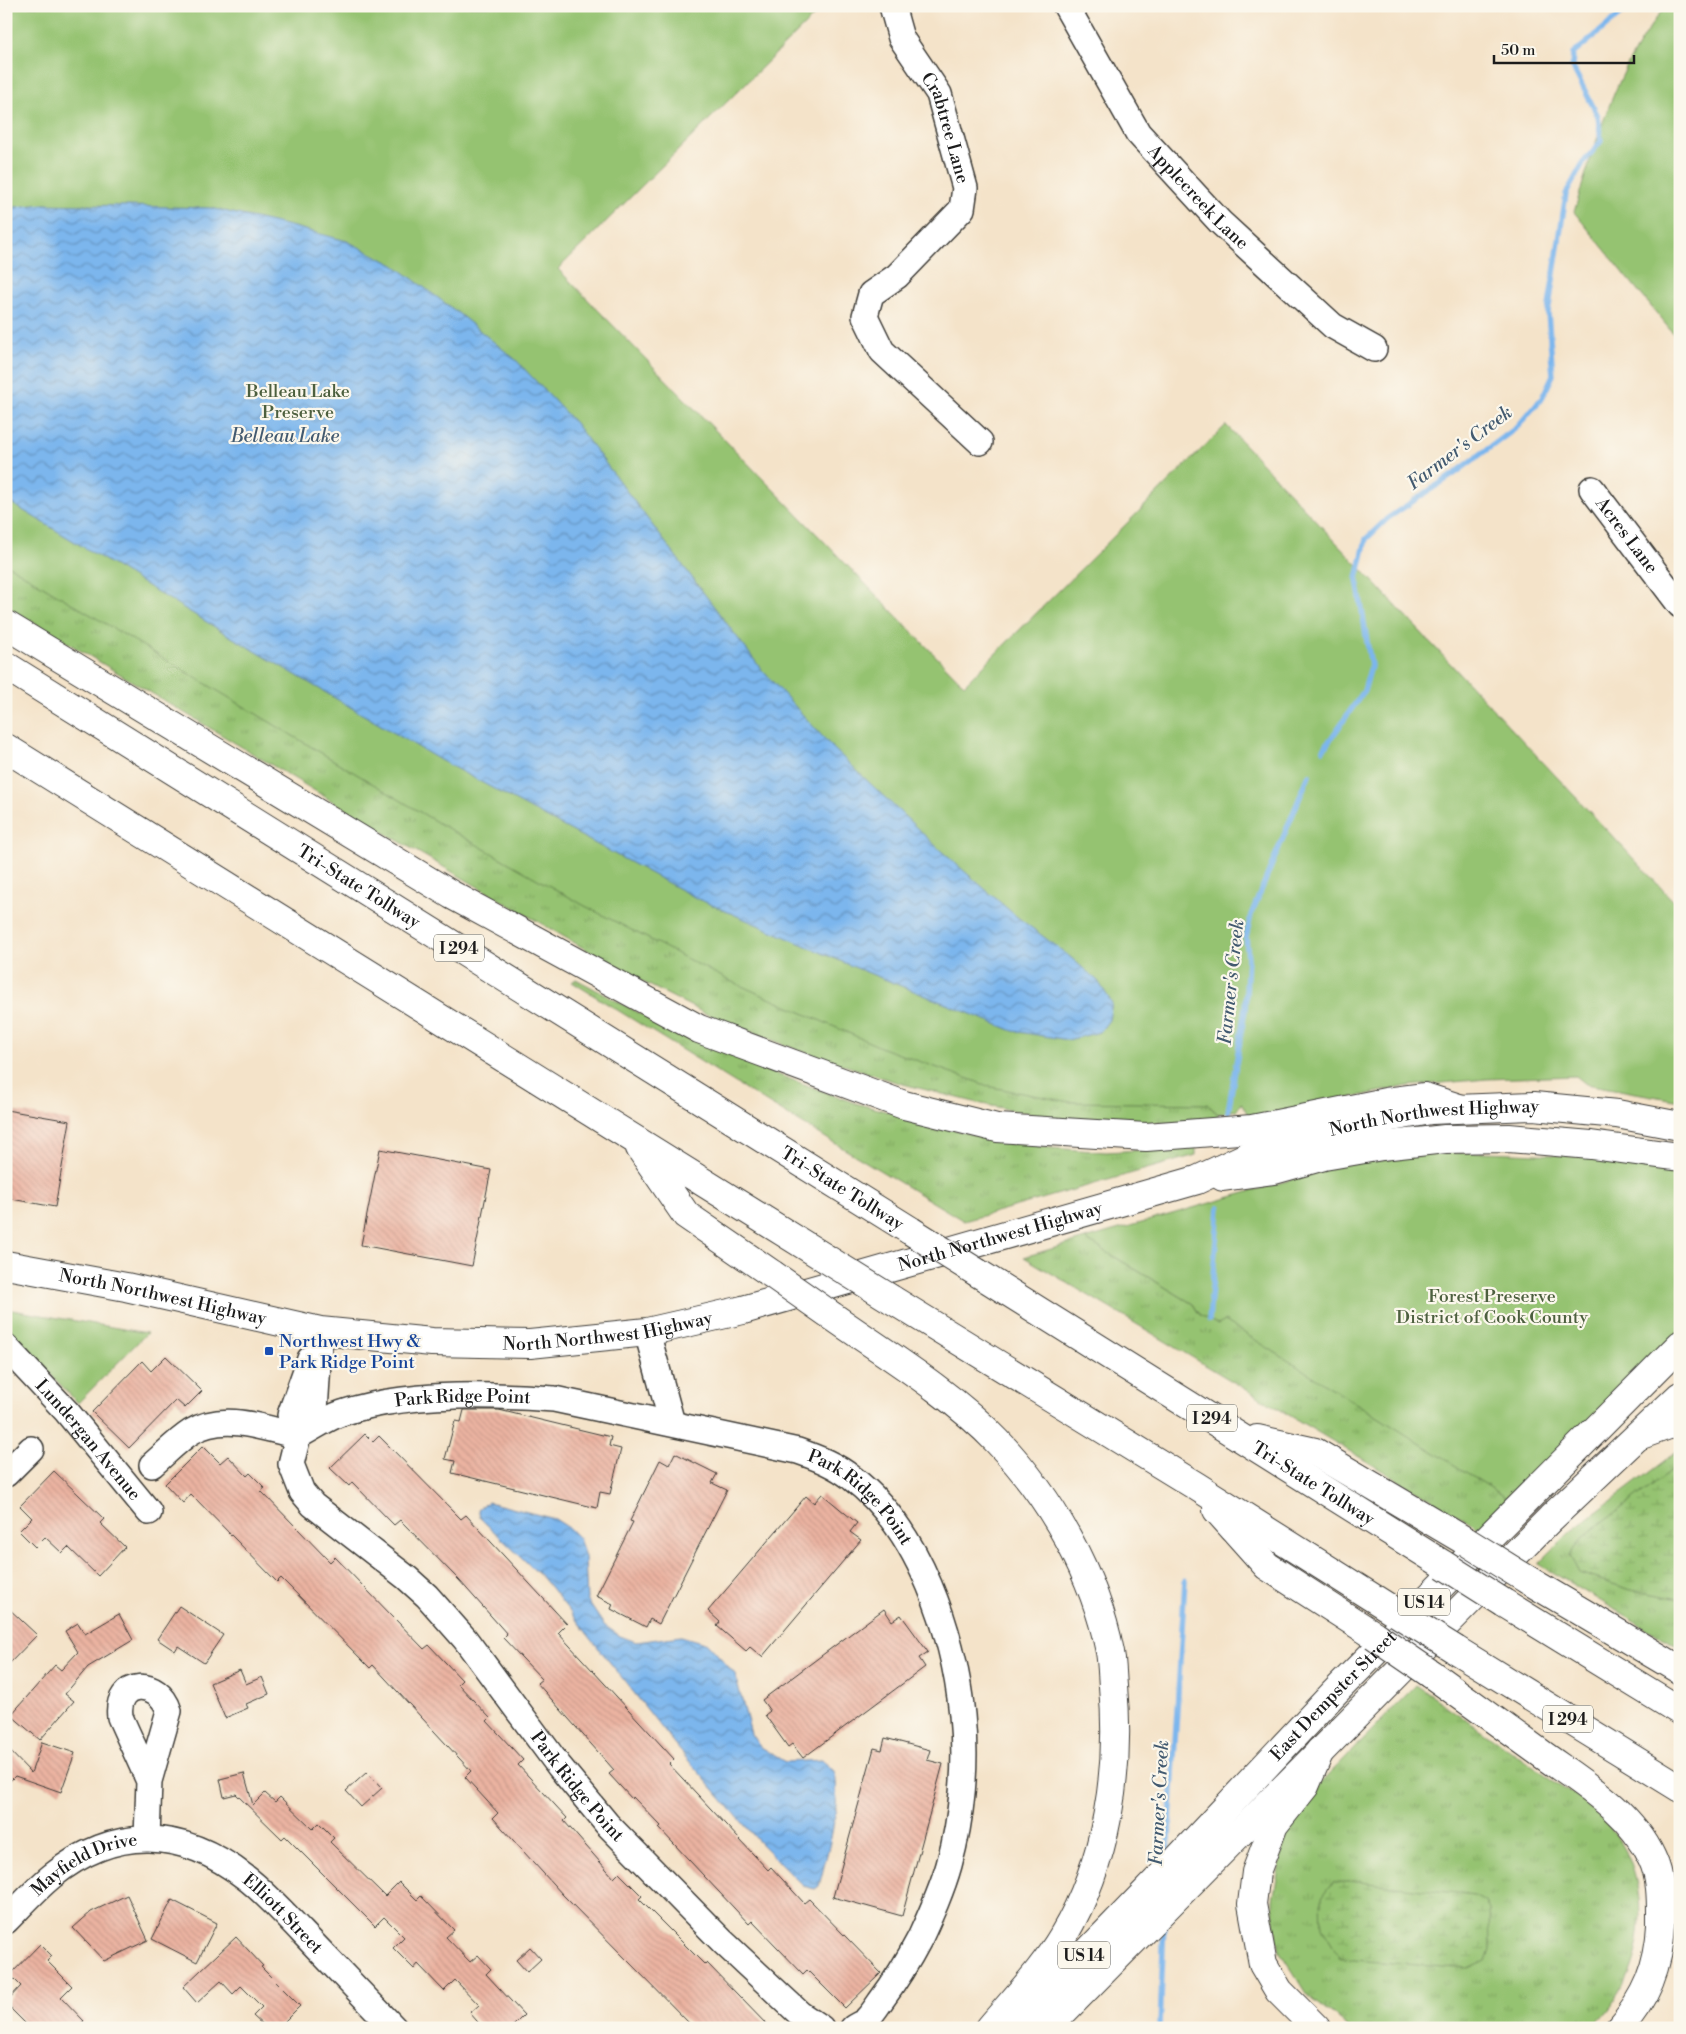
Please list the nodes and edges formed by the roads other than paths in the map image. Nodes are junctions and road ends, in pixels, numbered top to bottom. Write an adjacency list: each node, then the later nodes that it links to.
1 (892, 6): 4 (street, Crabtree Lane)
2 (1066, 6): 3 (street, Applecreek Lane)
3 (1374, 349)
4 (980, 442)
5 (1592, 490): 6 (street, Acres Lane)
6 (1680, 604)
7 (6, 625): 10 (main road)
8 (6, 666): 25 (main road, Tri-State Tollway / I 294, bridge)
9 (6, 748): 14 (main road, I 294)
10 (1459, 1108): 11 (main road, North Northwest Highway); 16 (main road, North Northwest Highway)
11 (1604, 1112): 12 (main road); 13 (main road, North Northwest Highway)
12 (1680, 1117)
13 (1680, 1126)
14 (634, 1139): 31 (main road, I 294, bridge); 44 (main road, bridge)
15 (1680, 1157): 16 (main road, North Northwest Highway)
16 (1197, 1180): 19 (main road, North Northwest Highway)
17 (6, 1265): 18 (main road, North Northwest Highway)
18 (320, 1330): 19 (main road, North Northwest Highway); 27 (street, Park Ridge Point)
19 (647, 1332): 24 (street)
20 (1680, 1345): 39 (main road, East Dempster Street / US 14)
21 (6, 1347): 32 (street, Lundergan Avenue)
22 (1680, 1396): 26 (main road, US 14)
23 (1680, 1421): 26 (main road)
24 (672, 1423): 27 (street, Park Ridge Point); 43 (street, Park Ridge Point)
25 (1237, 1434): 33 (main road, bridge); 34 (main road, Tri-State Tollway / I 294, bridge)
26 (1641, 1434): 35 (main road, East Dempster Street / US 14)
27 (298, 1436): 29 (street, Lundergan Avenue); 42 (street, Park Ridge Point)
28 (30, 1449): 30 (street)
29 (152, 1465)
30 (6, 1474)
31 (1196, 1486): 37 (main road, I 294, bridge); 48 (main road, bridge)
32 (149, 1512)
33 (1680, 1670)
34 (1680, 1712)
35 (1320, 1751): 39 (main road, East Dempster Street / US 14); 47 (main road)
36 (149, 1780): 38 (street)
37 (1680, 1788)
38 (146, 1838): 40 (street, Mayfield Drive); 41 (street, Elliott Street)
39 (1165, 1891): 45 (main road, East Dempster Street / US 14); 46 (main road, East Dempster Street / US 14)
40 (6, 1921)
41 (394, 2028)
42 (821, 2028)
43 (853, 2028)
44 (990, 2028)
45 (1014, 2028)
46 (1047, 2028)
47 (1316, 2028)
48 (1618, 2028)

